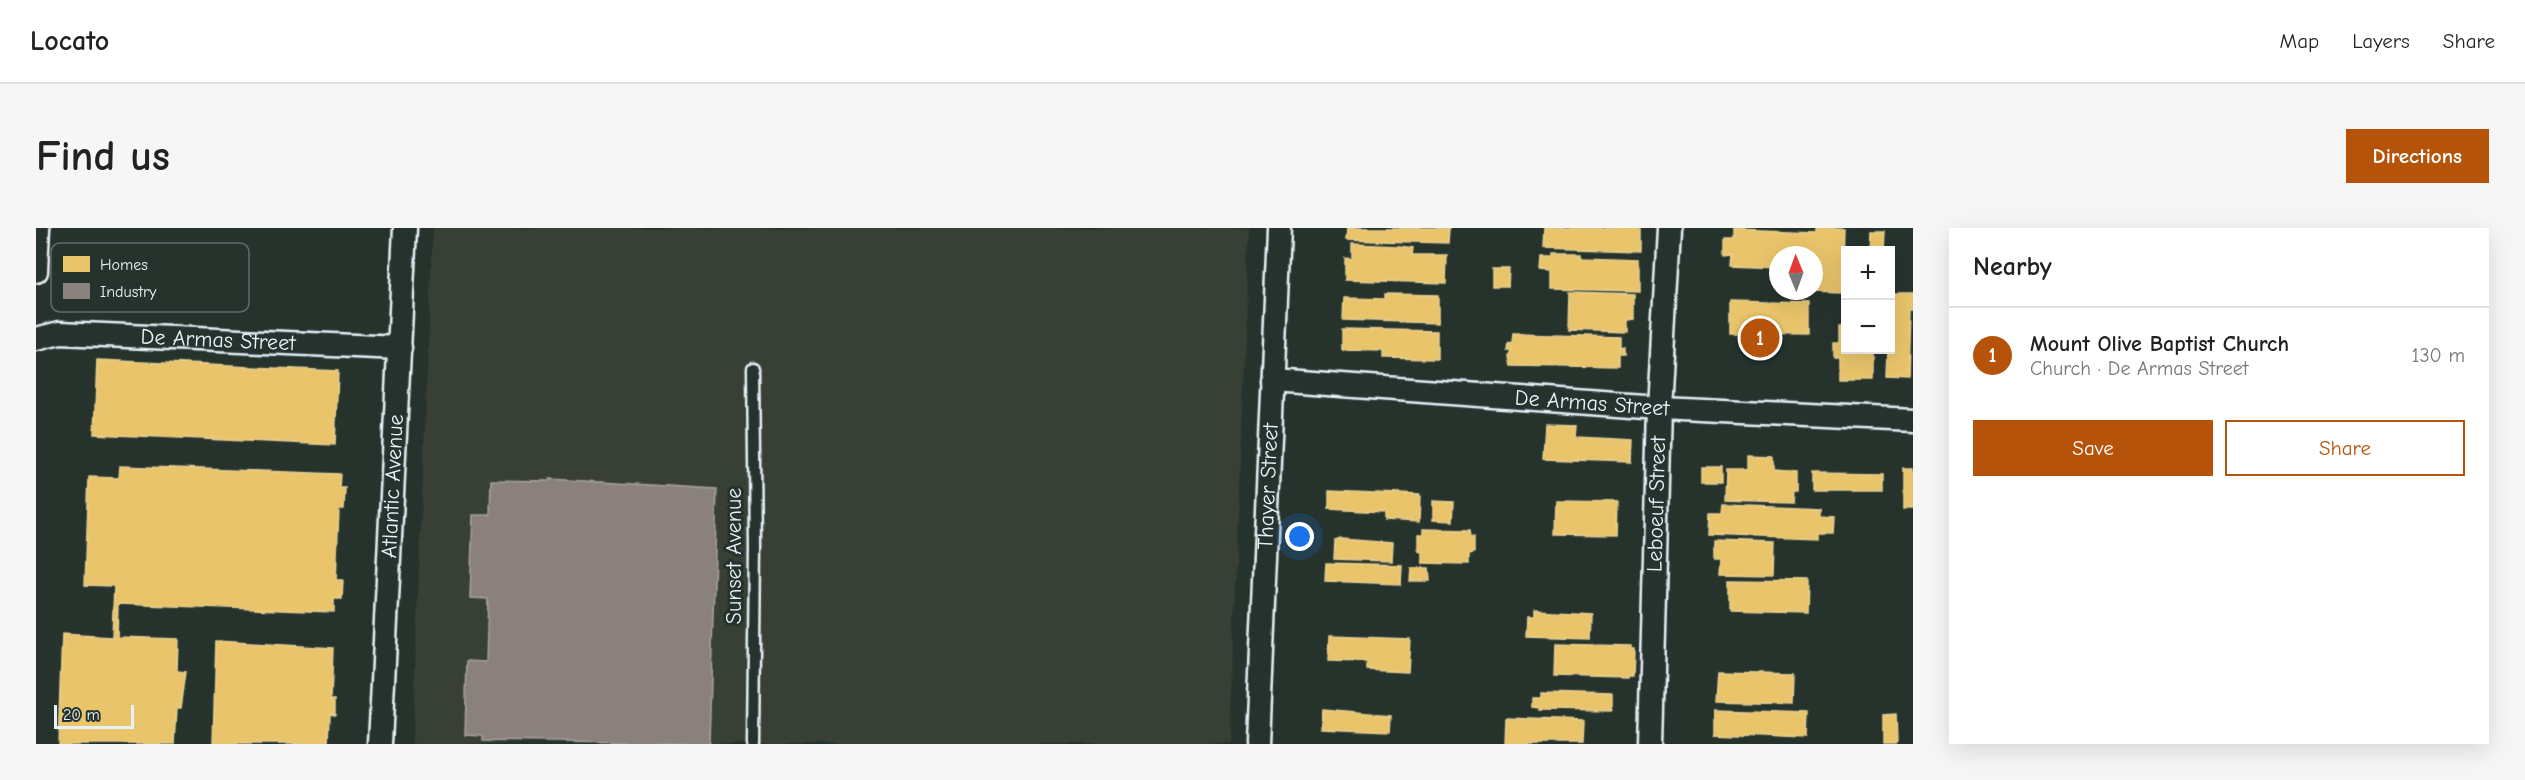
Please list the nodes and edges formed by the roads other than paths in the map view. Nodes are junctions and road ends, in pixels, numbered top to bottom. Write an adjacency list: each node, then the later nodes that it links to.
1 (38, 228): 5 (street)
2 (405, 228): 7 (street, Atlantic Avenue)
3 (1279, 228): 9 (street, Thayer Street)
4 (1669, 228): 10 (street, Leboeuf Street)
5 (36, 271)
6 (36, 339): 7 (street, De Armas Street)
7 (400, 348): 12 (street, Atlantic Avenue)
8 (753, 368): 13 (lane, Sunset Avenue)
9 (1272, 380): 10 (street, De Armas Street); 14 (street, Thayer Street)
10 (1659, 408): 11 (street, De Armas Street); 15 (street, Leboeuf Street)
11 (1913, 420)
12 (380, 744)
13 (753, 744)
14 (1257, 744)
15 (1650, 744)

